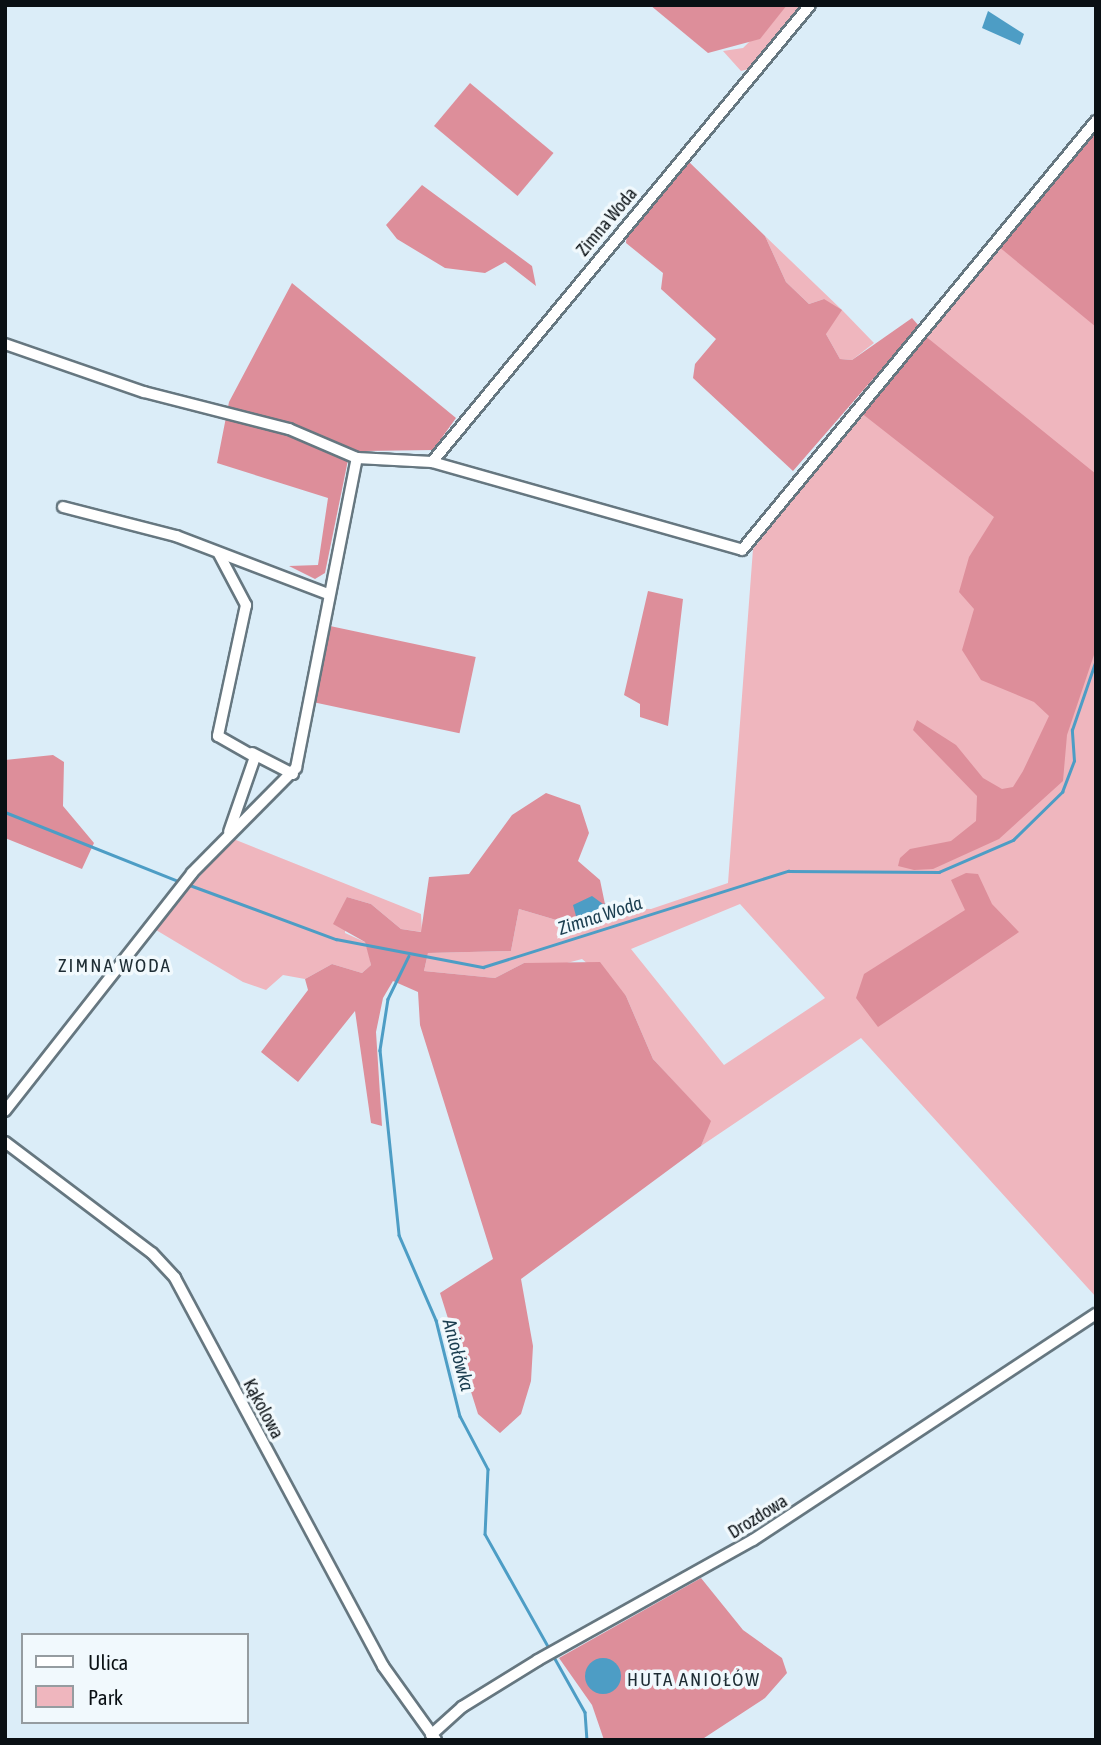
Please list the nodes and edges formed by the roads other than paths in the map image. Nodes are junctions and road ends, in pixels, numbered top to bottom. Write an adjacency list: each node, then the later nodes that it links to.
1 (810, 5): 5 (street, Zimna Woda)
2 (1096, 121): 5 (street)
3 (5, 344): 4 (street)
4 (357, 458): 5 (street); 8 (street)
5 (432, 461)
6 (63, 507): 7 (street)
7 (219, 554): 8 (street); 9 (street)
8 (328, 594): 10 (street)
9 (252, 752): 10 (street); 11 (street)
10 (293, 774): 11 (street)
11 (226, 836): 12 (street)
12 (5, 1111)
13 (5, 1142): 15 (street, Kąkolowa)
14 (1096, 1314): 15 (street, Drozdowa)
15 (433, 1737)

